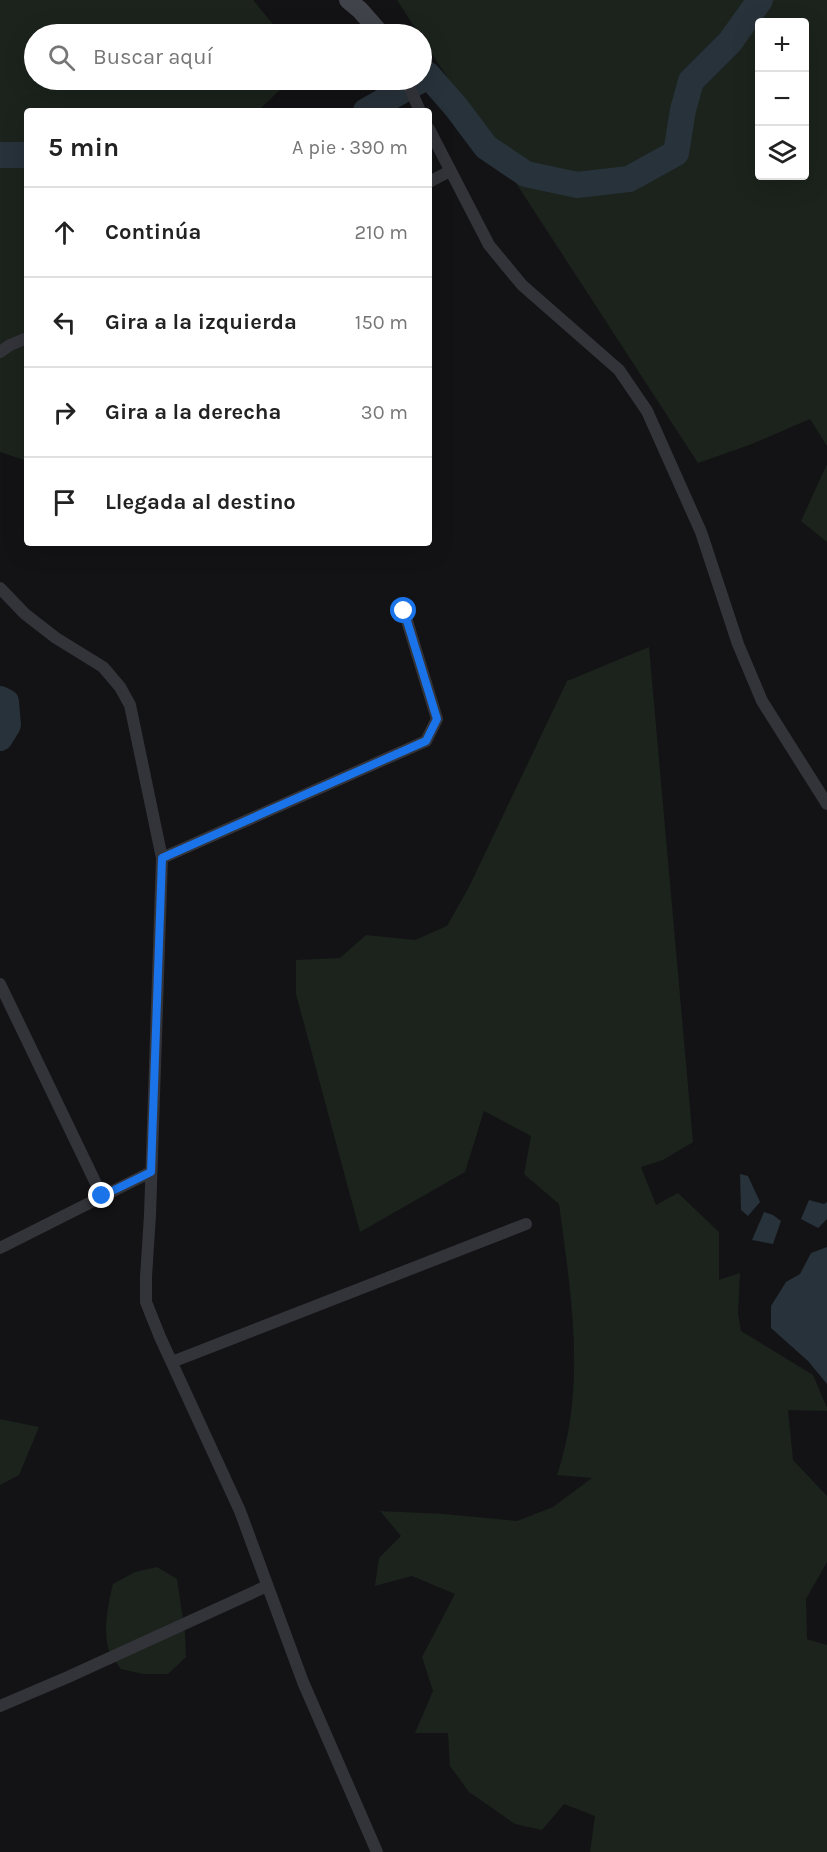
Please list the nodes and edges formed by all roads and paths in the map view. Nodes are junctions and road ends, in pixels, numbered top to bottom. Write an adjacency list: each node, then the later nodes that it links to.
1 (348, 0): 2 (street)
2 (372, 24)
3 (410, 90): 4 (street)
4 (418, 107)
5 (432, 135): 6 (street)
6 (450, 171): 7 (street); 12 (street)
7 (432, 180)
8 (24, 339): 9 (street)
9 (0, 352)
10 (0, 588): 13 (street)
11 (404, 611): 13 (street)
12 (827, 804)
13 (162, 858): 15 (street)
14 (0, 984): 16 (street)
15 (151, 1172): 16 (street); 19 (street)
16 (102, 1196): 18 (street)
17 (526, 1224): 19 (street)
18 (0, 1248)
19 (172, 1362): 20 (street)
20 (267, 1586): 21 (street); 22 (street)
21 (0, 1706)
22 (377, 1852)

